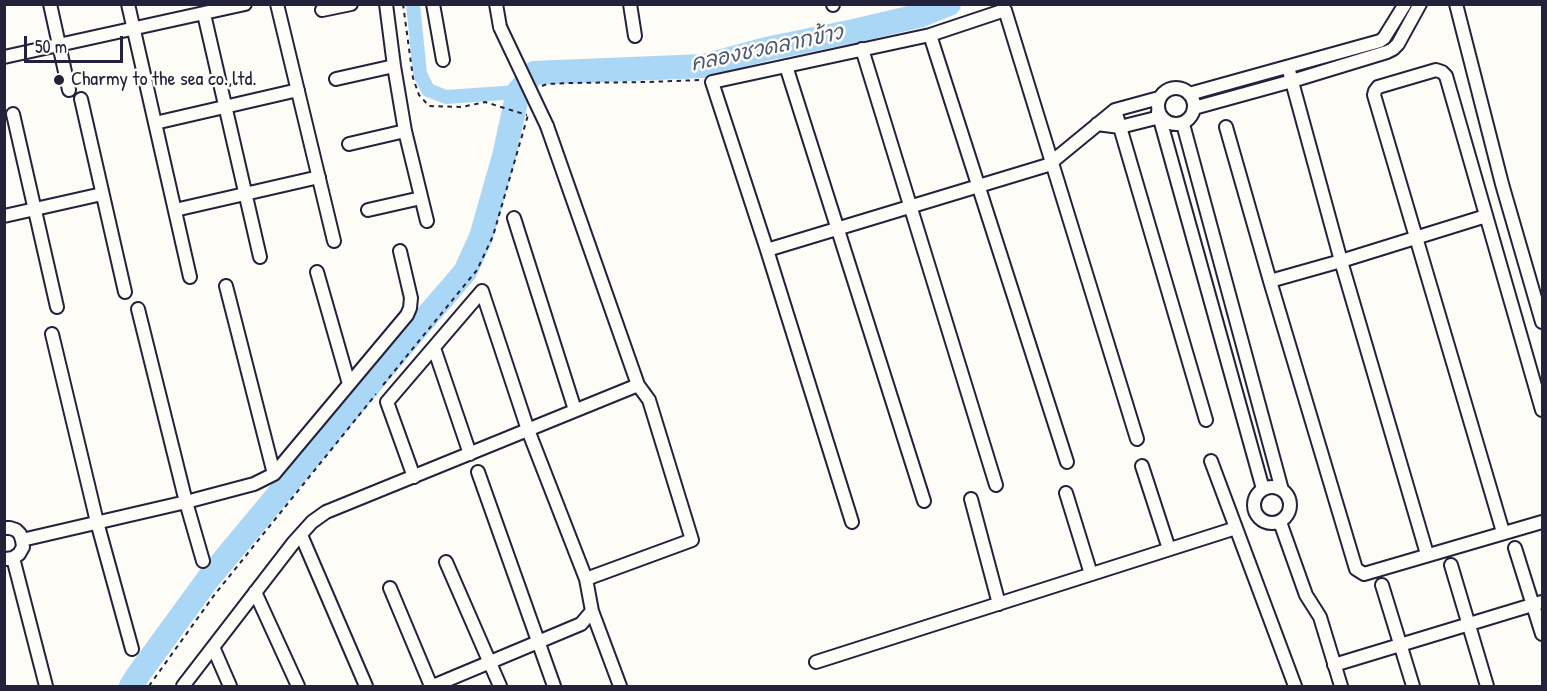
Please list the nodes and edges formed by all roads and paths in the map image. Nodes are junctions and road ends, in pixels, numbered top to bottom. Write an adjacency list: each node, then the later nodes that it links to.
1 (50, 4): 19 (street)
2 (128, 4): 16 (street)
3 (245, 4): 15 (street)
4 (277, 4): 31 (street)
5 (351, 4): 14 (street)
6 (386, 4): 23 (street)
7 (403, 4): 40 (path)
8 (433, 4): 22 (street)
9 (496, 4): 83 (street, bridge)
10 (630, 4): 18 (street)
11 (1405, 4): 25 (street)
12 (1420, 4): 28 (street)
13 (1456, 4): 79 (street)
14 (322, 10)
15 (204, 14): 16 (street); 35 (street)
16 (133, 28): 19 (street); 42 (street)
17 (930, 35): 20 (street); 49 (street); 51 (street)
18 (635, 36)
19 (59, 44): 21 (street); 30 (street)
20 (862, 49): 24 (street); 55 (street)
21 (4, 57)
22 (443, 60)
23 (394, 66): 26 (street); 47 (street)
24 (786, 66): 63 (street); 66 (street)
25 (1288, 67): 28 (street); 32 (street)
26 (336, 79)
27 (701, 80): 29 (path)
28 (1292, 81): 37 (street); 69 (street)
29 (538, 87)
30 (69, 90)
31 (298, 90): 35 (street); 50 (street)
32 (1189, 94): 33 (street); 37 (street)
33 (1159, 98): 38 (street); 41 (street)
34 (81, 99): 52 (street)
35 (225, 107): 42 (street); 53 (street)
36 (530, 108): 40 (path)
37 (1194, 108): 44 (street)
38 (1115, 110): 43 (street); 45 (street)
39 (14, 114): 56 (street)
40 (528, 115): 84 (path)
41 (1159, 115): 44 (street); 45 (street); 76 (street)
42 (155, 123): 57 (street)
43 (1097, 124): 45 (street); 49 (street)
44 (1183, 124): 75 (street)
45 (1120, 127): 88 (street)
46 (1226, 127): 72 (street)
47 (405, 130): 48 (street); 54 (street)
48 (349, 144)
49 (1052, 162): 51 (street); 90 (street)
50 (319, 177): 53 (street); 65 (street)
51 (979, 186): 55 (street); 93 (street)
52 (102, 194): 56 (street); 74 (street)
53 (246, 195): 57 (street); 68 (street)
54 (421, 198): 58 (street); 62 (street)
55 (911, 207): 63 (street); 98 (street)
56 (36, 209): 59 (street); 77 (street)
57 (175, 210): 71 (street)
58 (368, 210)
59 (4, 216)
60 (1486, 216): 64 (street); 64 (street); 87 (street)
61 (514, 218): 86 (street)
62 (426, 221)
63 (838, 228): 66 (street); 103 (street)
64 (1416, 237): 69 (street); 111 (street)
65 (334, 241)
66 (767, 250): 106 (street)
67 (400, 251): 82 (street)
68 (260, 257)
69 (1341, 261): 72 (street); 116 (street)
70 (317, 272): 82 (street)
71 (190, 276)
72 (1270, 281): 116 (street)
73 (226, 286): 96 (street)
74 (125, 291)
75 (1228, 291): 76 (street); 100 (street)
76 (1209, 296): 99 (street)
77 (57, 307)
78 (138, 309): 104 (street)
79 (1542, 322)
80 (52, 334): 105 (street)
81 (434, 348): 89 (street); 91 (street); 97 (street)
82 (348, 384): 96 (street)
83 (638, 385): 86 (street); 122 (street)
84 (383, 386)
85 (375, 395): 139 (path)
86 (575, 410): 89 (street)
87 (1542, 410)
88 (1206, 420)
89 (528, 429): 91 (street); 122 (street)
90 (1137, 439)
91 (470, 454): 97 (street)
92 (1211, 460): 110 (street)
93 (1067, 462)
94 (1142, 466): 115 (street)
95 (478, 472): 131 (street)
96 (274, 474): 104 (street)
97 (414, 477): 112 (street)
98 (996, 485)
99 (1263, 489): 100 (street); 107 (street)
100 (1282, 490): 107 (street)
101 (1066, 493): 121 (street)
102 (971, 499): 127 (street)
103 (924, 501)
104 (186, 502): 105 (street); 118 (street)
105 (97, 522): 113 (street); 134 (street)
106 (852, 522)
107 (1280, 522): 137 (street)
108 (1542, 522): 111 (street)
109 (4, 528): 113 (street)
110 (1236, 528): 115 (street); 148 (street)
111 (1503, 532): 116 (street)
112 (301, 535): 125 (street); 143 (street)
113 (22, 540): 117 (street)
114 (1515, 548): 126 (street)
115 (1169, 549): 121 (street)
116 (1428, 554)
117 (9, 558): 138 (street)
118 (203, 561)
119 (446, 562): 136 (street)
120 (1451, 565): 129 (street)
121 (1091, 574): 127 (street)
122 (586, 579): 128 (street)
123 (1382, 585): 132 (street)
124 (390, 588): 144 (street)
125 (255, 592): 133 (street); 142 (street)
126 (1538, 603): 129 (street); 130 (street)
127 (999, 604): 135 (street)
128 (592, 611): 131 (street); 147 (street)
129 (1468, 625): 132 (street); 151 (street)
130 (1542, 634)
131 (539, 642): 136 (street); 146 (street)
132 (1400, 646): 137 (street); 150 (street)
133 (213, 647): 140 (street); 141 (street)
134 (132, 649)
135 (816, 662)
136 (490, 663): 144 (street); 145 (street)
137 (1334, 665): 149 (street)
138 (46, 687)
139 (149, 687)
140 (183, 687)
141 (230, 687)
142 (298, 687)
143 (366, 687)
144 (432, 687)
145 (500, 687)
146 (554, 687)
147 (620, 687)
148 (1296, 687)
149 (1341, 687)
150 (1413, 687)
151 (1487, 687)

